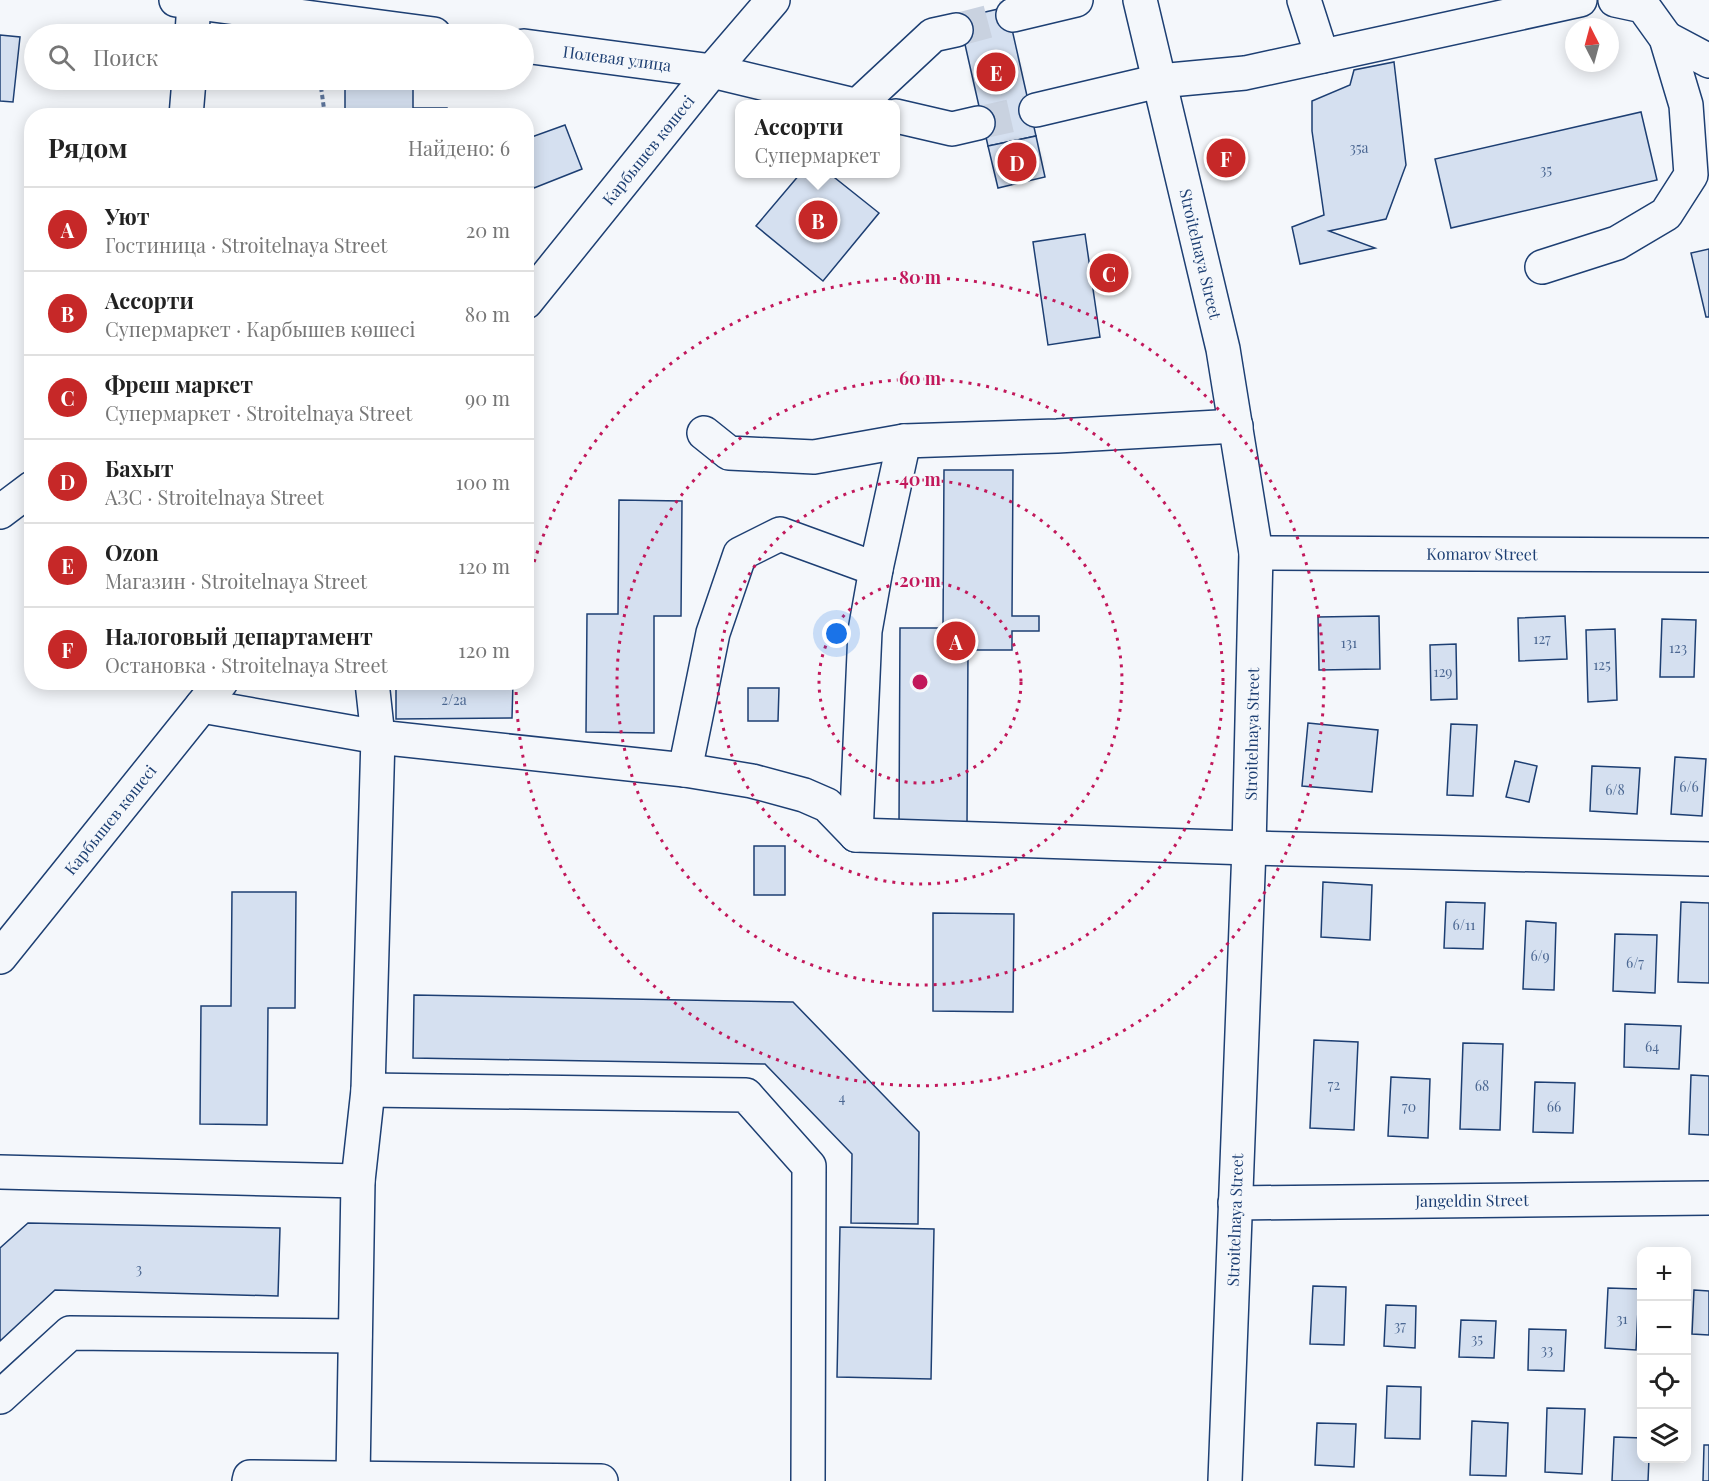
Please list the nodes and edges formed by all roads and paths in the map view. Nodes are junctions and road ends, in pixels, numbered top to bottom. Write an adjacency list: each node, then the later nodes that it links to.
1 (773, 0): 16 (street, Карбышев көшесі)
2 (1076, 0): 8 (street)
3 (1140, 0): 17 (street, Stroitelnaya Street)
4 (1304, 0): 14 (street)
5 (1580, 0): 14 (street)
6 (1615, 0): 12 (street)
7 (186, 1): 9 (street); 10 (street)
8 (1012, 15)
9 (190, 24)
10 (359, 24)
11 (956, 30): 21 (street)
12 (1666, 38): 15 (street); 27 (street)
13 (534, 47): 16 (street, Полевая улица)
14 (1322, 56): 17 (street)
15 (1709, 61)
16 (712, 71): 20 (street, Полевая улица); 28 (street, Карбышев көшесі)
17 (1159, 81): 24 (street); 29 (street, Stroitelnaya Street)
18 (188, 90): 22 (street)
19 (321, 90): 23 (path)
20 (830, 100)
21 (864, 100)
22 (187, 108)
23 (324, 108)
24 (1036, 110)
25 (900, 117): 26 (street)
26 (978, 123)
27 (1542, 267)
28 (534, 292)
29 (1236, 426): 31 (street); 34 (street, Stroitelnaya Street)
30 (704, 433): 31 (street)
31 (904, 441): 36 (street)
32 (24, 494): 33 (street)
33 (0, 512)
34 (1256, 554): 35 (street, Komarov Street); 42 (street, Stroitelnaya Street)
35 (1709, 555)
36 (876, 568): 40 (street); 41 (street)
37 (373, 690): 39 (street)
38 (211, 694): 39 (street); 44 (street, Карбышев көшесі)
39 (378, 737): 40 (street); 45 (street)
40 (685, 770): 41 (street)
41 (856, 835): 42 (street)
42 (1249, 848): 43 (street); 49 (street, Stroitelnaya Street)
43 (1709, 859)
44 (0, 957)
45 (368, 1089): 47 (street); 55 (street)
46 (0, 1172): 47 (street)
47 (358, 1180): 50 (street)
48 (1709, 1198): 49 (street, Jangeldin Street)
49 (1235, 1203): 56 (street, Stroitelnaya Street)
50 (355, 1336): 51 (street); 52 (street)
51 (0, 1397)
52 (353, 1478): 53 (street); 54 (street)
53 (249, 1481)
54 (601, 1481)
55 (808, 1481)
56 (1226, 1481)

